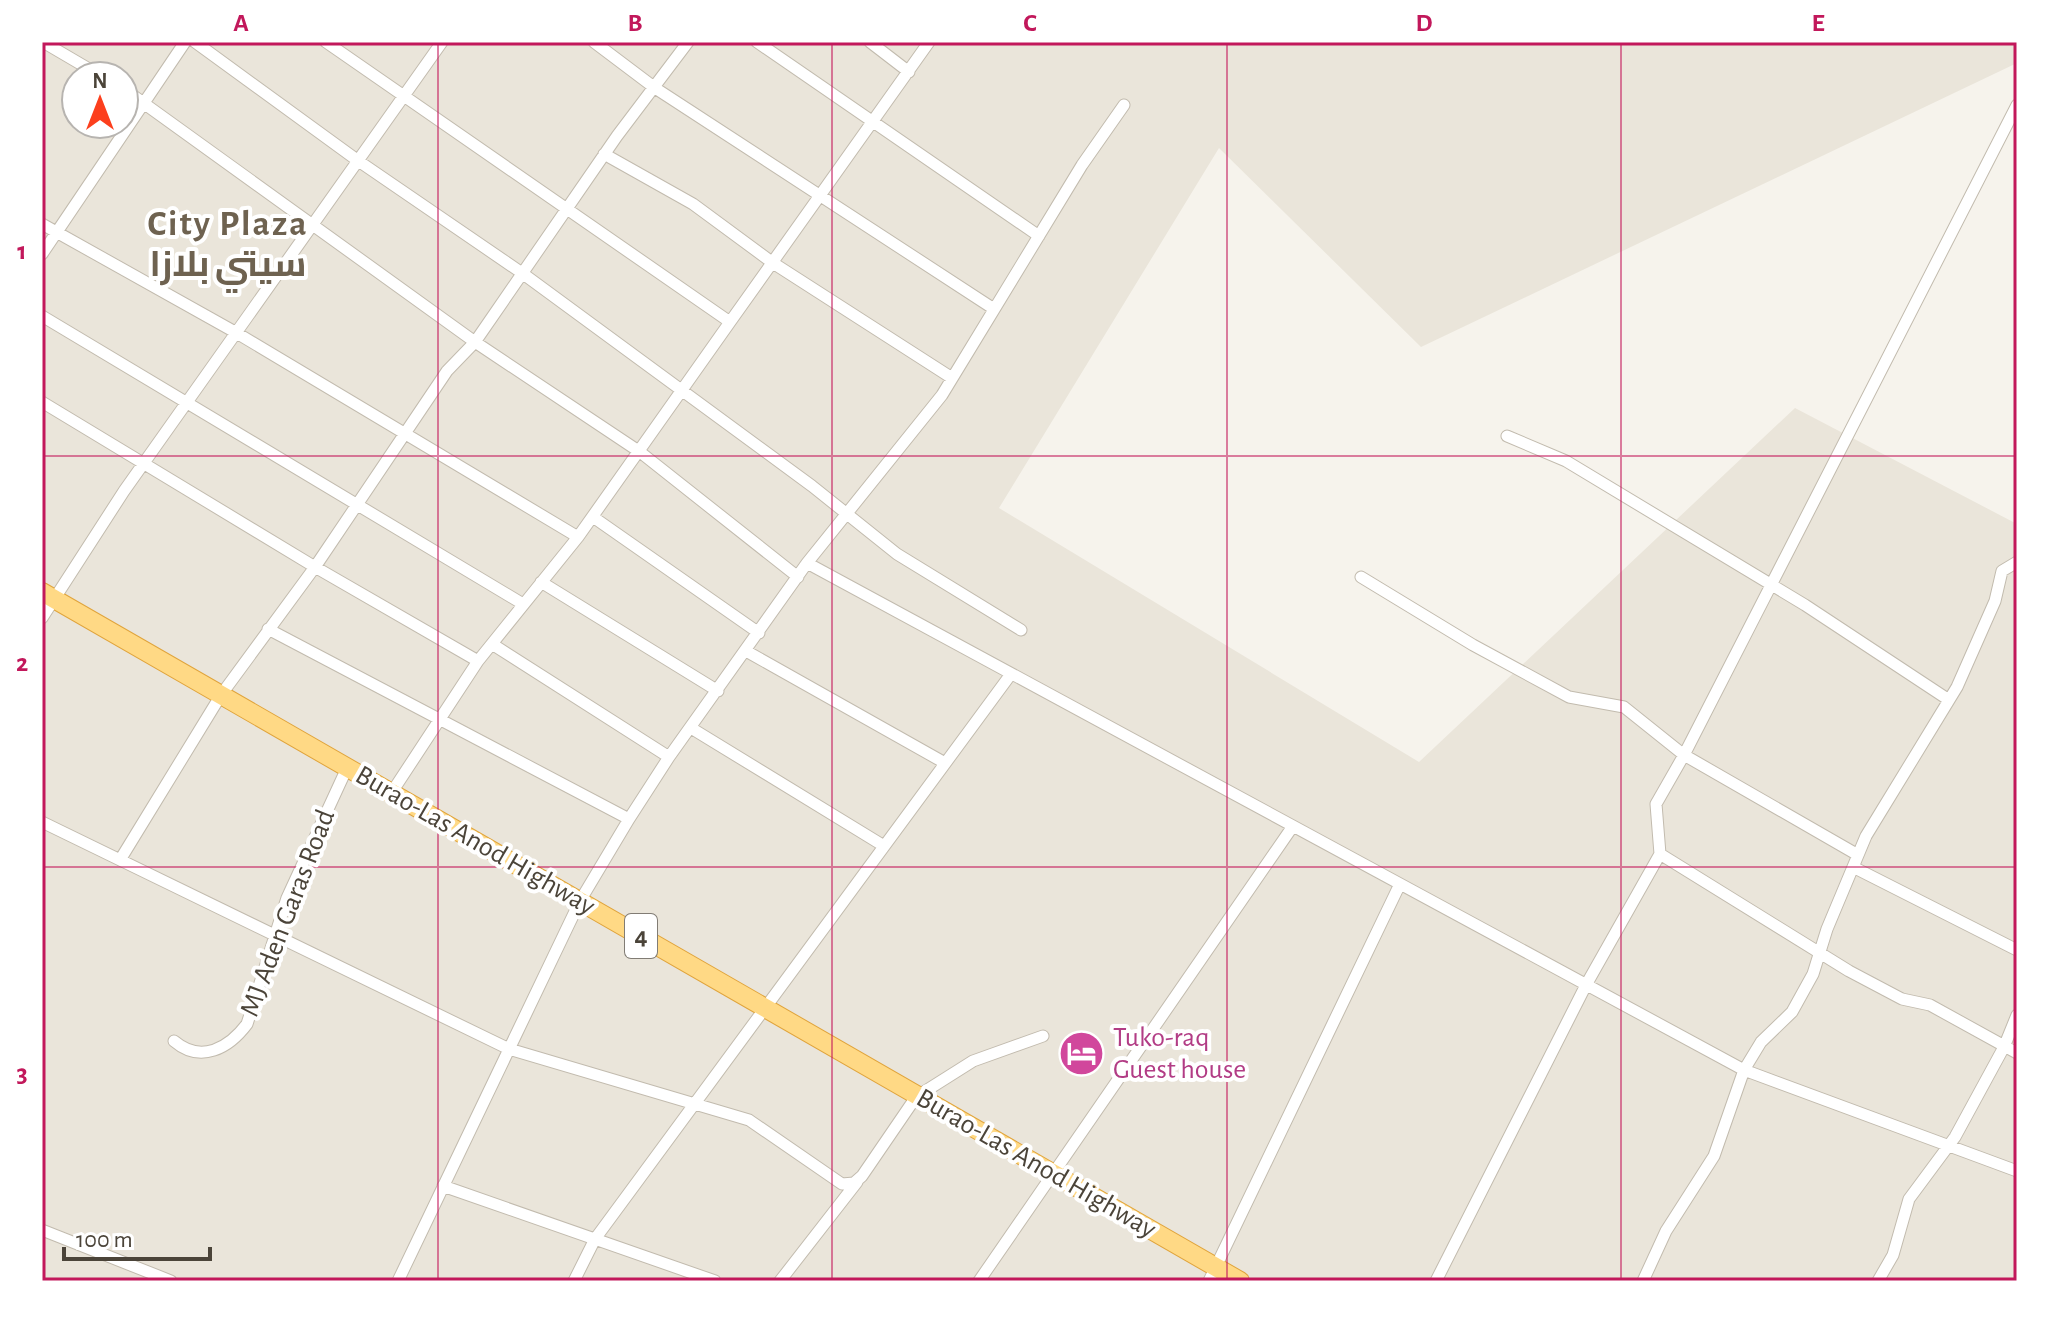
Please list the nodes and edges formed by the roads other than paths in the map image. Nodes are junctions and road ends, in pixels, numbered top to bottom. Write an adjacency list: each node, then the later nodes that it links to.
1 (43, 42): 11 (street)
2 (185, 42): 16 (street)
3 (195, 42): 21 (street)
4 (326, 42): 14 (street)
5 (441, 42): 14 (street)
6 (594, 42): 13 (street)
7 (688, 42): 13 (street)
8 (757, 42): 19 (street)
9 (870, 42): 12 (street)
10 (929, 42): 12 (street)
11 (74, 60)
12 (909, 72): 19 (street)
13 (655, 88): 20 (street); 22 (street)
14 (403, 95): 21 (street); 23 (street)
15 (140, 99): 16 (street)
16 (145, 102): 25 (street); 26 (street)
17 (1124, 105): 27 (street)
18 (2017, 105): 54 (street)
19 (873, 122): 22 (street); 27 (street)
20 (604, 154): 23 (street); 29 (street)
21 (357, 160): 25 (street); 30 (street)
22 (820, 196): 29 (street); 31 (street)
23 (567, 210): 30 (street); 33 (street)
24 (42, 224): 26 (street)
25 (313, 226): 34 (street); 35 (street)
26 (58, 232): 28 (street); 34 (street)
27 (1039, 236): 31 (street)
28 (42, 254)
29 (773, 263): 33 (street); 36 (street)
30 (522, 273): 35 (street); 37 (street)
31 (994, 309): 36 (street)
32 (42, 316): 39 (street)
33 (730, 322): 37 (street)
34 (235, 332): 39 (street); 40 (street)
35 (475, 342): 40 (street); 42 (street)
36 (952, 378): 45 (street)
37 (683, 391): 42 (street); 45 (street)
38 (42, 402): 43 (street)
39 (185, 404): 43 (street); 44 (street)
40 (408, 434): 44 (street); 47 (street)
41 (1507, 436): 54 (street)
42 (640, 452): 46 (street); 51 (street)
43 (144, 463): 50 (street); 55 (street)
44 (355, 506): 50 (street); 56 (street)
45 (847, 514): 49 (street); 59 (street)
46 (593, 517): 47 (street); 60 (street)
47 (578, 537): 53 (street)
48 (2017, 562): 67 (street)
49 (807, 563): 51 (street); 64 (street)
50 (315, 567): 58 (street); 63 (street)
51 (798, 577): 60 (street)
52 (1361, 577): 70 (street)
53 (541, 582): 56 (street); 65 (street)
54 (1771, 585): 67 (street); 70 (street)
55 (47, 595): 57 (street); 66 (highway, Burao-Las Anod Highway / 4)
56 (523, 604): 61 (street)
57 (42, 618)
58 (268, 629): 66 (street); 68 (street)
59 (1021, 630)
60 (759, 633): 62 (street)
61 (492, 644): 63 (street); 71 (street)
62 (746, 651): 65 (street); 72 (street)
63 (478, 661): 68 (street)
64 (1011, 674): 72 (street); 77 (street)
65 (718, 691): 69 (street)
66 (221, 695): 73 (highway, Burao-Las Anod Highway / 4); 81 (street)
67 (1949, 700): 80 (street)
68 (440, 721): 74 (street); 75 (street)
69 (691, 728): 71 (street); 78 (street)
70 (1684, 755): 79 (street); 80 (street)
71 (669, 757): 75 (street)
72 (945, 763): 78 (street)
73 (347, 768): 74 (highway, Burao-Las Anod Highway / 4); 85 (street, MJ Aden Garas Road)
74 (392, 792): 84 (highway, Burao-Las Anod Highway / 4)
75 (629, 819): 84 (street)
76 (42, 822): 81 (street)
77 (1293, 826): 83 (street); 101 (street)
78 (884, 846): 89 (street)
79 (1660, 854): 86 (street); 88 (street)
80 (1858, 855): 82 (street)
81 (120, 860): 85 (street)
82 (1853, 867): 86 (street); 87 (street)
83 (1400, 884): 88 (street); 107 (street)
84 (580, 901): 89 (highway, Burao-Las Anod Highway / 4); 94 (street)
85 (274, 935): 92 (street, MJ Aden Garas Road); 94 (street)
86 (1820, 950): 93 (street); 96 (street)
87 (2017, 950)
88 (1586, 985): 96 (street); 116 (street)
89 (766, 1008): 97 (highway, Burao-Las Anod Highway / 4); 98 (street)
90 (2017, 1015): 93 (street)
91 (1043, 1036): 97 (street)
92 (174, 1041)
93 (2004, 1047): 95 (street); 99 (street)
94 (509, 1049): 98 (street); 103 (street)
95 (2017, 1053)
96 (1744, 1070): 99 (street); 117 (street)
97 (916, 1097): 101 (highway, Burao-Las Anod Highway / 4); 102 (street)
98 (695, 1104): 102 (street); 105 (street)
99 (1949, 1146): 100 (street); 118 (street)
100 (2017, 1171)
101 (1053, 1174): 107 (highway, Burao-Las Anod Highway / 4); 114 (street)
102 (862, 1176): 113 (street)
103 (443, 1186): 105 (street); 110 (street)
104 (42, 1230): 106 (street)
105 (595, 1239): 111 (street); 112 (street)
106 (145, 1270): 108 (street); 109 (street)
107 (1212, 1274): 115 (highway, Burao-Las Anod Highway / 4)
108 (133, 1281)
109 (171, 1281)
110 (398, 1281)
111 (574, 1281)
112 (715, 1281)
113 (780, 1281)
114 (979, 1281)
115 (1240, 1281)
116 (1436, 1281)
117 (1643, 1281)
118 (1878, 1281)

